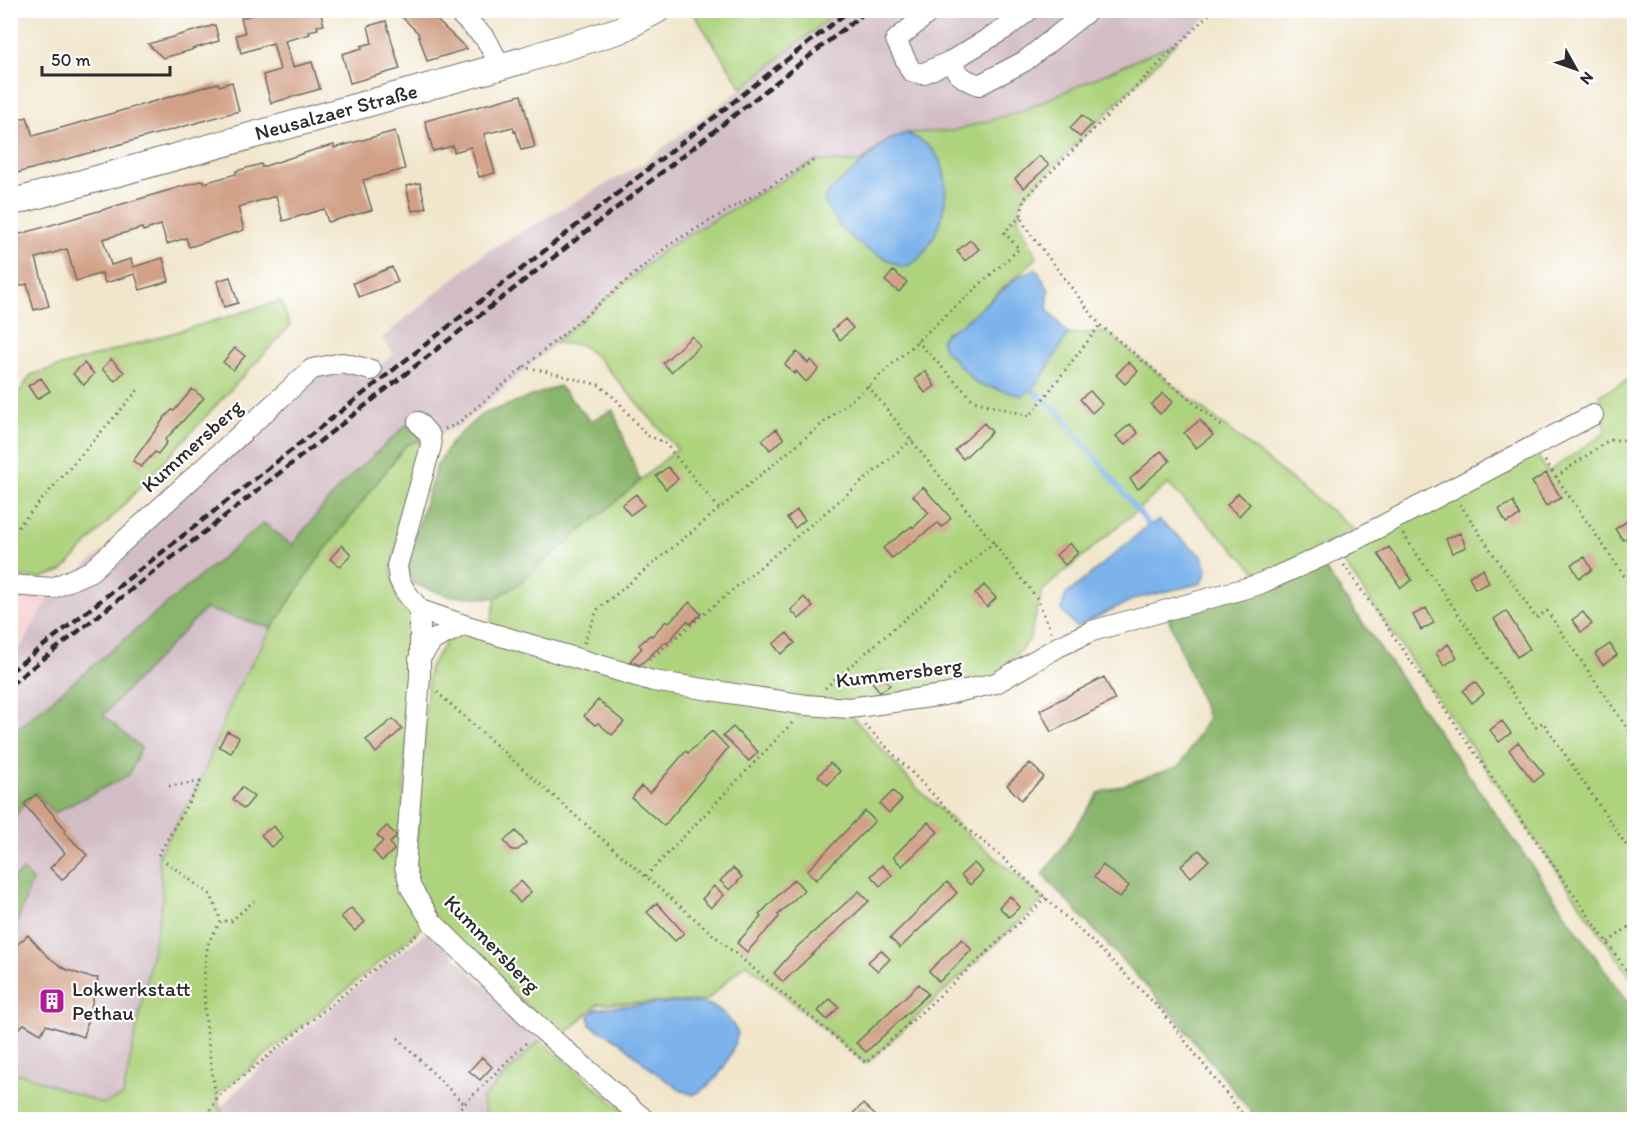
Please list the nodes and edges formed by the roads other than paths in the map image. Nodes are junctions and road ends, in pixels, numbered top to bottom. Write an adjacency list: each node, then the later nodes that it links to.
1 (456, 10): 7 (street)
2 (657, 10): 7 (main road, Neusalzaer Straße)
3 (932, 10): 6 (street)
4 (1029, 10): 6 (street)
5 (1089, 10): 6 (street)
6 (951, 61)
7 (501, 67): 8 (main road, Neusalzaer Straße)
8 (10, 203)
9 (371, 370): 12 (street, Kummersberg)
10 (1593, 415): 14 (street, Kummersberg)
11 (424, 429): 13 (street)
12 (10, 585)
13 (420, 610): 14 (street, Kummersberg); 15 (street, Kummersberg)
14 (464, 625): 15 (street)
15 (419, 667): 16 (street, Kummersberg)
16 (645, 1119)

